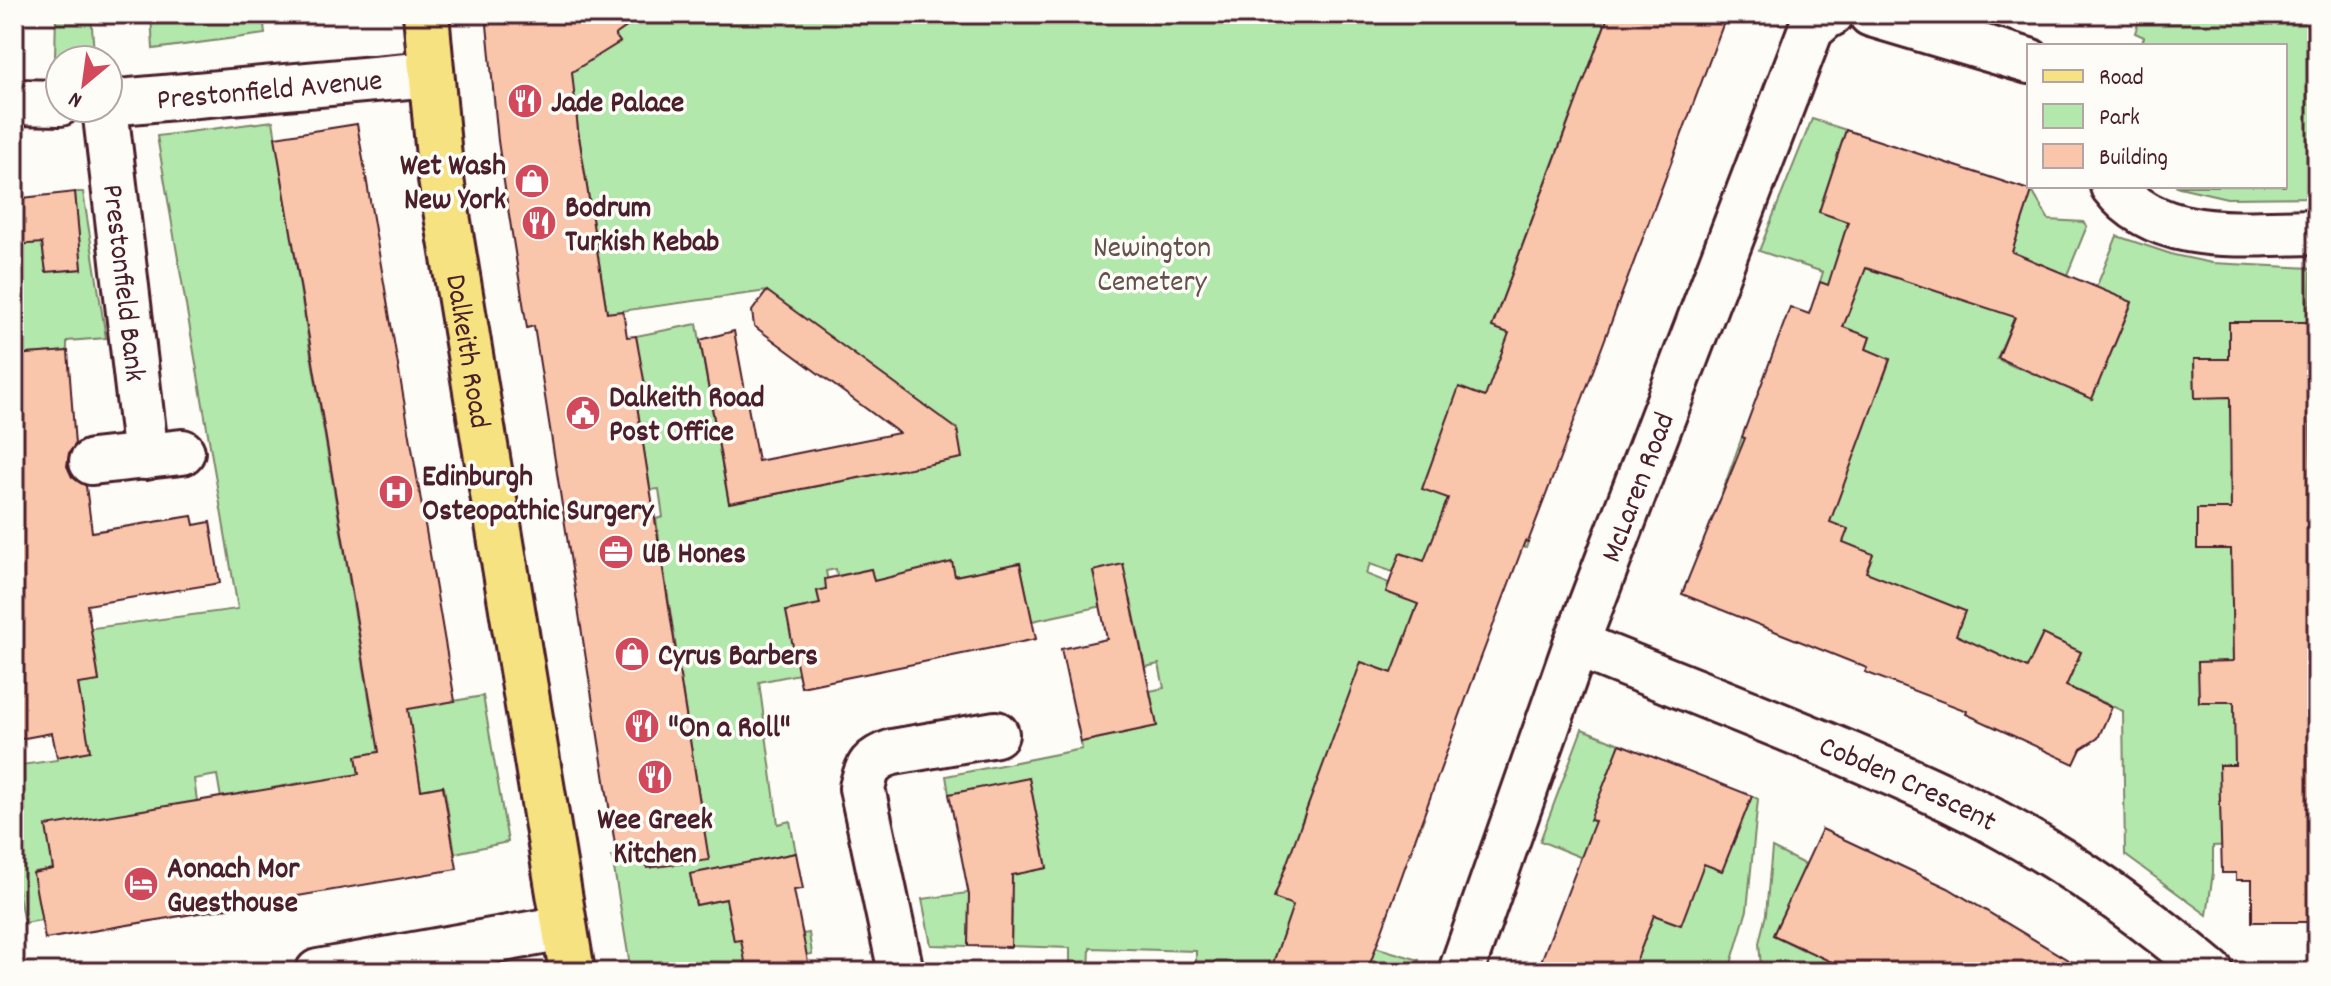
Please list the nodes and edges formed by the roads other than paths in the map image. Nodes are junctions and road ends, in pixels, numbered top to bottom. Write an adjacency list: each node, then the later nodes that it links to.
1 (426, 14): 5 (main road, Dalkeith Road)
2 (1831, 14): 13 (street, McLaren Road)
3 (1871, 14): 4 (street)
4 (2027, 60)
5 (430, 74): 7 (street, Prestonfield Avenue); 15 (main road, Dalkeith Road)
6 (14, 102): 8 (street)
7 (124, 102)
8 (44, 103)
9 (108, 124): 12 (street, Prestonfield Bank)
10 (2115, 188): 11 (street)
11 (2317, 232)
12 (92, 462)
13 (1576, 644): 19 (street, McLaren Road); 20 (street, Cobden Crescent)
14 (996, 734): 18 (street)
15 (564, 928): 16 (street); 17 (main road, Dalkeith Road)
16 (318, 972)
17 (572, 972)
18 (901, 972)
19 (1461, 972)
20 (2211, 972)

